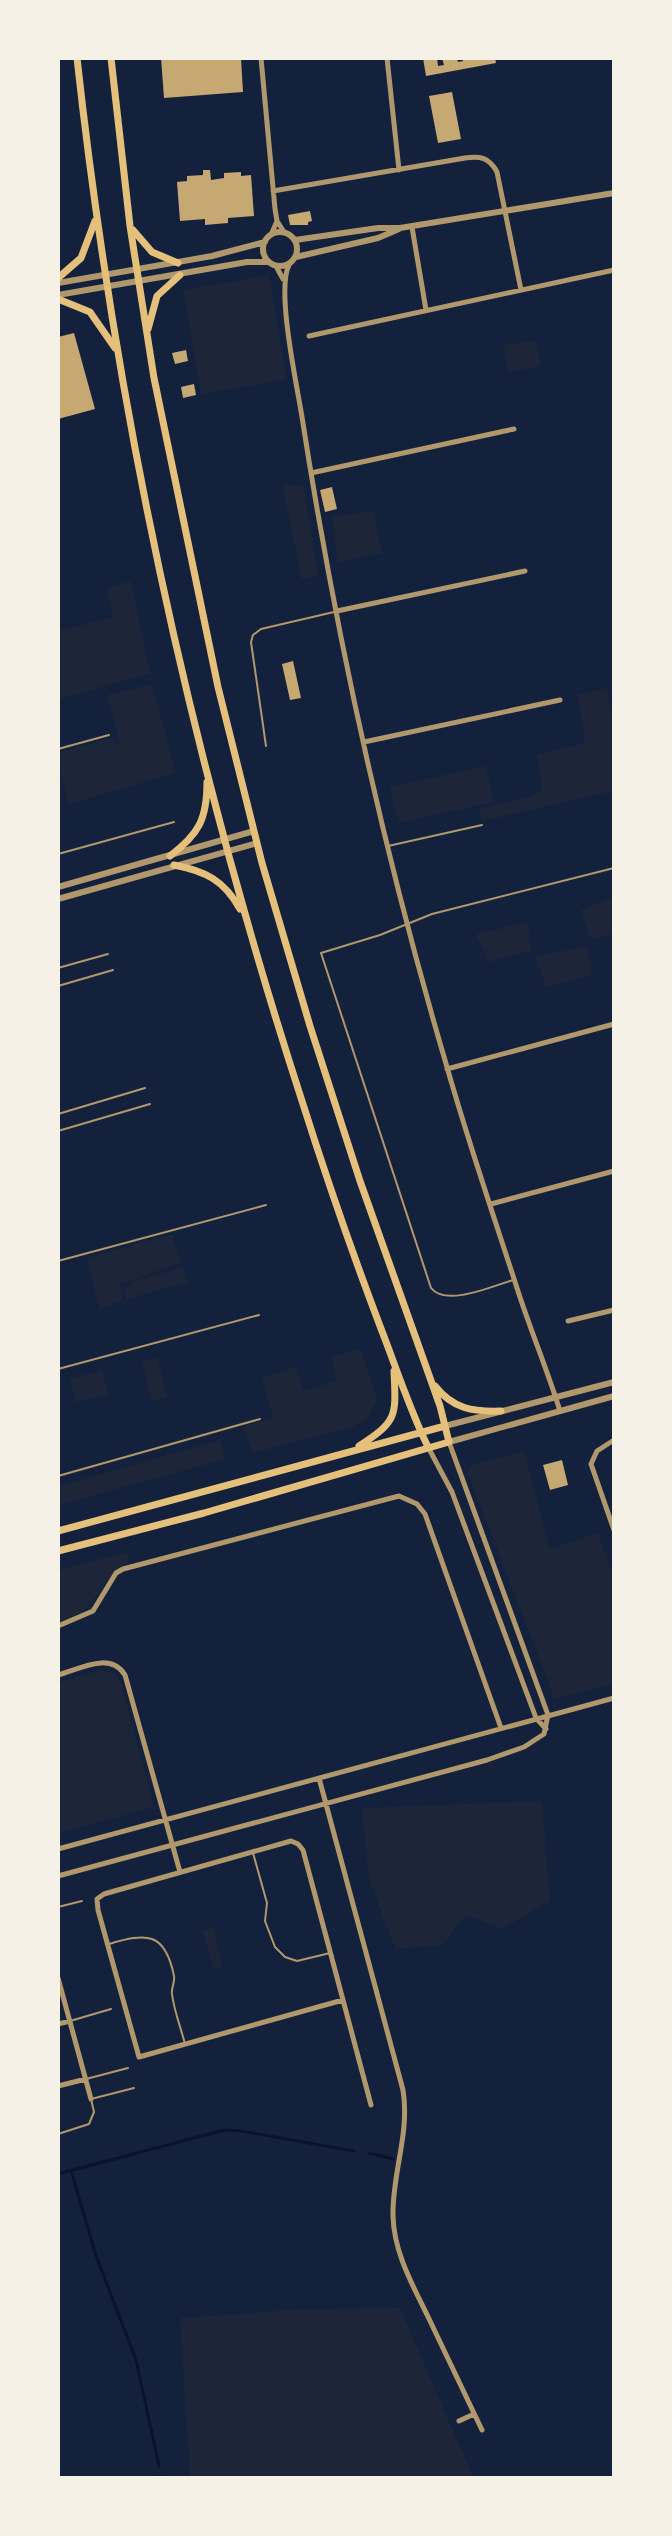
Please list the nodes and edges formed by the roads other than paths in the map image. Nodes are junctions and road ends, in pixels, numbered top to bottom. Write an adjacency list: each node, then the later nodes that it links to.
1 (77, 58): 9 (main road)
2 (111, 58): 11 (main road)
3 (261, 58): 6 (street)
4 (387, 58): 5 (street)
5 (399, 170): 6 (street); 8 (street)
6 (273, 191): 10 (street)
7 (614, 192): 8 (street)
8 (505, 211): 12 (street); 32 (street)
9 (97, 215): 25 (main road); 27 (main road)
10 (277, 221): 14 (street); 15 (street)
11 (130, 226): 20 (main road); 23 (main road)
12 (412, 226): 13 (street); 34 (street)
13 (400, 228): 16 (street); 18 (street)
14 (284, 232): 15 (street); 16 (street)
15 (272, 235): 17 (street)
16 (295, 240): 18 (street)
17 (265, 242): 19 (street); 20 (street)
18 (296, 257): 21 (street)
19 (269, 262): 22 (street); 26 (street)
20 (178, 263): 23 (street)
21 (289, 265): 22 (street); 28 (street)
22 (276, 266): 28 (street)
23 (136, 269): 25 (street); 29 (main road)
24 (614, 270): 32 (street)
25 (105, 274): 30 (street); 31 (main road)
26 (180, 275): 29 (street); 36 (main road)
27 (58, 278)
28 (284, 280): 39 (street)
29 (138, 282): 31 (street); 36 (main road)
30 (58, 283)
31 (106, 286): 33 (street); 37 (main road)
32 (521, 290): 34 (street)
33 (58, 297): 37 (main road)
34 (426, 310): 35 (street)
35 (309, 336)
36 (148, 347): 50 (main road)
37 (118, 354): 47 (main road)
38 (514, 429): 39 (street)
39 (311, 473): 41 (street)
40 (525, 571): 41 (street)
41 (337, 611): 44 (street); 45 (lane)
42 (560, 700): 44 (street)
43 (109, 735): 46 (lane)
44 (364, 742): 53 (street)
45 (266, 746)
46 (58, 748)
47 (206, 771): 51 (main road); 56 (main road)
48 (174, 822): 55 (lane)
49 (482, 825): 53 (lane)
50 (254, 831): 51 (street); 52 (main road)
51 (224, 838): 54 (main road); 56 (street)
52 (257, 843): 54 (street); 83 (main road)
53 (388, 846): 62 (street)
54 (227, 851): 57 (street); 61 (main road)
55 (58, 854)
56 (170, 856): 59 (street)
57 (174, 865): 60 (street); 61 (main road)
58 (614, 868): 62 (lane)
59 (58, 887)
60 (58, 899)
61 (246, 921): 81 (main road)
62 (406, 924): 68 (street); 77 (lane)
63 (108, 954): 64 (lane)
64 (58, 968)
65 (113, 970): 66 (lane)
66 (58, 986)
67 (614, 1024): 68 (street)
68 (447, 1069): 74 (street)
69 (146, 1088): 71 (lane)
70 (150, 1104): 72 (lane)
71 (58, 1114)
72 (58, 1131)
73 (614, 1171): 74 (street)
74 (490, 1204): 77 (street)
75 (266, 1205): 76 (lane)
76 (58, 1261)
77 (514, 1280): 86 (street)
78 (614, 1310): 80 (street)
79 (259, 1315): 82 (lane)
80 (568, 1321)
81 (394, 1363): 91 (main road); 95 (main road)
82 (58, 1369)
83 (430, 1378): 87 (main road); 90 (main road)
84 (614, 1382): 86 (street)
85 (614, 1396): 88 (street)
86 (556, 1397): 87 (street); 88 (street)
87 (501, 1411): 90 (street)
88 (560, 1411): 93 (street)
89 (260, 1419): 96 (lane)
90 (445, 1426): 91 (main road); 93 (main road)
91 (421, 1432): 94 (main road); 95 (main road)
92 (614, 1440): 98 (street)
93 (449, 1442): 94 (main road); 103 (street)
94 (428, 1447): 99 (main road); 104 (street)
95 (354, 1449): 97 (main road)
96 (58, 1476)
97 (58, 1529)
98 (614, 1530)
99 (58, 1551)
100 (58, 1626): 105 (street)
101 (58, 1675): 109 (street)
102 (614, 1698): 103 (street)
103 (548, 1715): 104 (street); 106 (street)
104 (536, 1718): 105 (street); 106 (street)
105 (501, 1728): 107 (street)
106 (546, 1730): 108 (street)
107 (319, 1778): 108 (street); 109 (street)
108 (326, 1803): 110 (street); 132 (street)
109 (166, 1820): 110 (street); 111 (street)
110 (173, 1845): 113 (street); 114 (street)
111 (58, 1849)
112 (252, 1852): 113 (street); 118 (lane); 118 (street)
113 (180, 1872): 117 (street)
114 (58, 1876)
115 (82, 1901): 116 (lane)
116 (58, 1907)
117 (107, 1944): 124 (lane); 124 (street)
118 (330, 1953): 120 (street)
119 (58, 1978): 122 (street)
120 (343, 2000): 124 (street); 130 (street)
121 (111, 2009): 122 (lane)
122 (70, 2021): 123 (street); 126 (street)
123 (58, 2024)
124 (185, 2044)
125 (128, 2068): 126 (lane)
126 (86, 2079): 127 (street); 129 (street)
127 (58, 2086)
128 (134, 2088): 129 (lane)
129 (91, 2099): 131 (lane)
130 (371, 2105)
131 (58, 2134)
132 (474, 2414): 133 (street); 134 (street)
133 (459, 2421)
134 (482, 2430)

